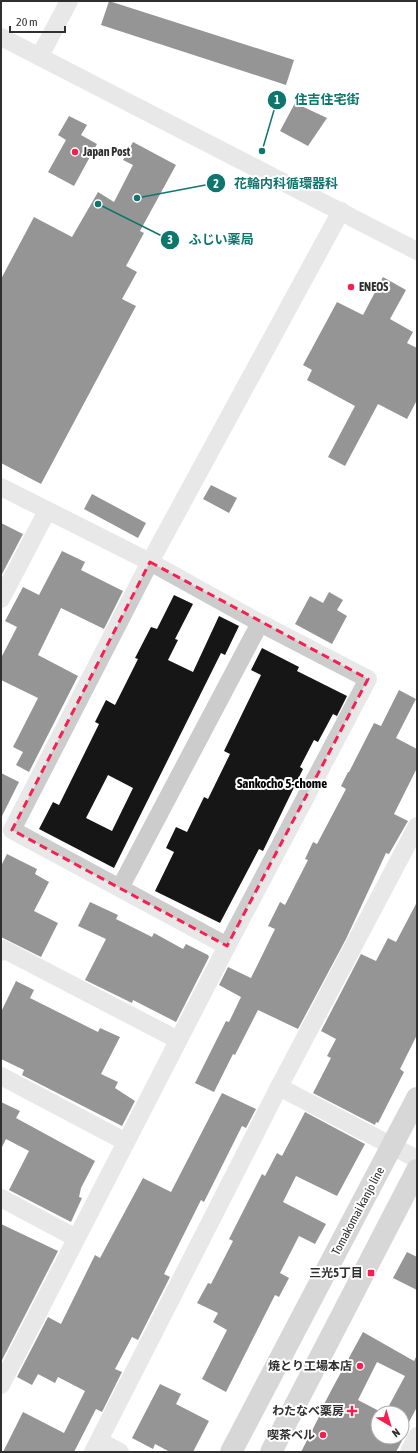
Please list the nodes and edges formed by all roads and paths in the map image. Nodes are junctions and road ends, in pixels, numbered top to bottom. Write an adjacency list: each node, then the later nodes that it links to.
1 (69, 1): 3 (street)
2 (1, 37): 3 (street)
3 (40, 56): 4 (street)
4 (341, 211): 5 (street); 8 (street)
5 (417, 251)
6 (1, 487): 7 (street)
7 (47, 511): 8 (street); 9 (street)
8 (150, 562): 10 (street); 12 (street)
9 (1, 599)
10 (260, 623): 12 (street); 13 (street)
11 (417, 826): 17 (street)
12 (120, 888): 13 (street)
13 (227, 946): 15 (street)
14 (1, 952): 15 (street)
15 (178, 1040): 19 (street)
16 (1, 1076): 19 (street)
17 (279, 1087): 20 (street); 27 (street)
18 (417, 1098): 20 (main road, Tomakomai kanjo line)
19 (126, 1142): 24 (street)
20 (392, 1147): 21 (street); 29 (main road, Tomakomai kanjo line)
21 (417, 1159)
22 (417, 1170): 30 (main road)
23 (1, 1198): 24 (street)
24 (76, 1238): 25 (street)
25 (1, 1385)
26 (417, 1436): 31 (street)
27 (96, 1446): 28 (street)
28 (120, 1452)
29 (231, 1452)
30 (270, 1452)
31 (409, 1452)

